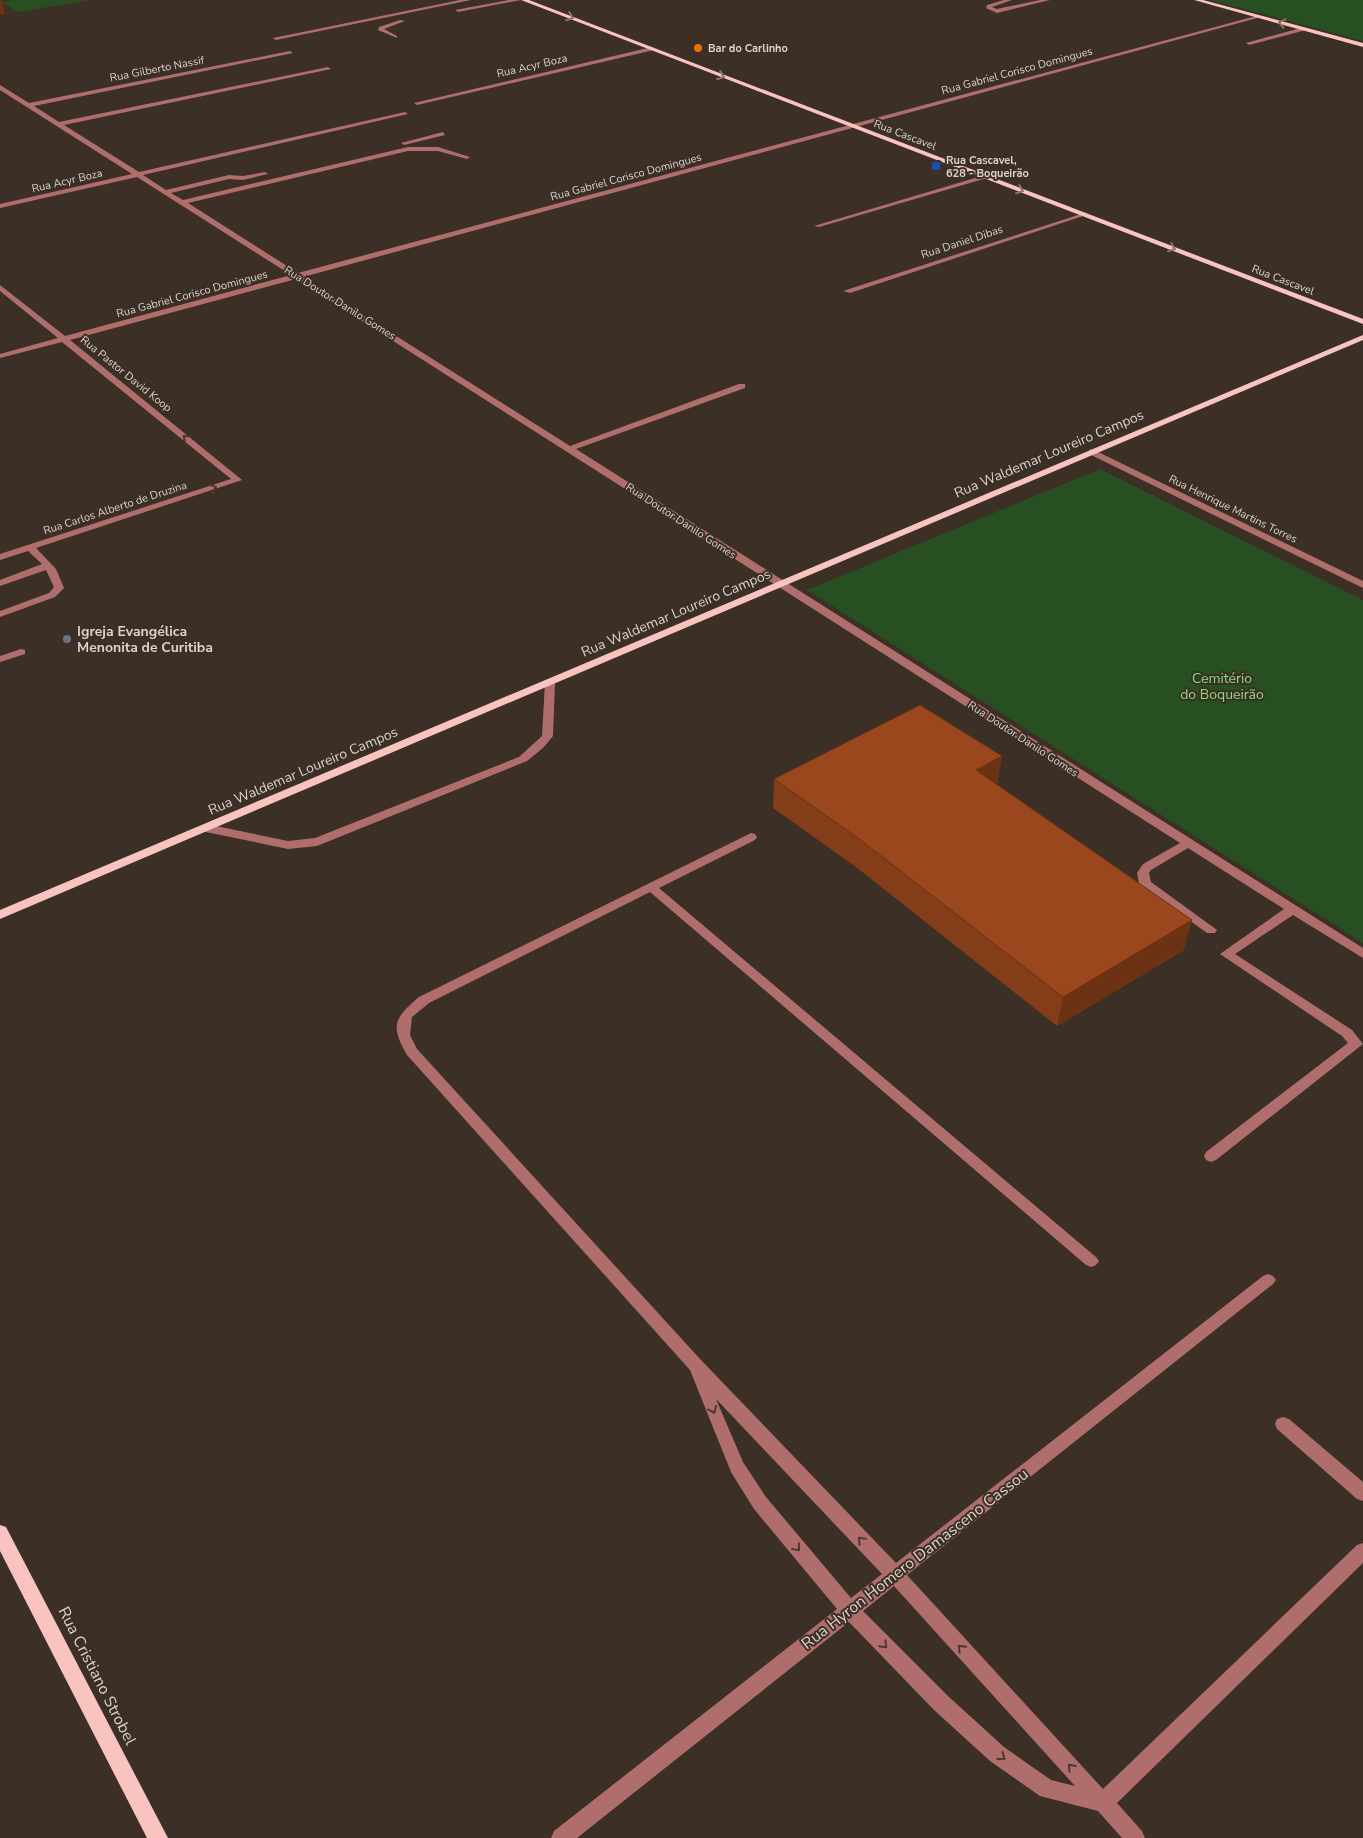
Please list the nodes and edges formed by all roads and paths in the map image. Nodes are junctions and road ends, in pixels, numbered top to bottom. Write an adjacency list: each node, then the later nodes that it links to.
1 (468, 0): 12 (street)
2 (518, 0): 7 (street)
3 (524, 0): 15 (main road, Rua Cascavel, one-way to 15)
4 (1009, 0): 5 (street)
5 (1046, 0)
6 (1197, 0): 8 (main road)
7 (453, 11)
8 (1258, 16): 10 (main road, one-way to 8); 23 (street, Rua Gabriel Corisco Domingues)
9 (406, 21): 11 (street)
10 (1304, 29): 13 (street); 14 (main road)
11 (395, 37)
12 (276, 38)
13 (1249, 43)
14 (1363, 45)
15 (652, 49): 19 (street, Rua Acyr Boza); 23 (main road, Rua Cascavel, one-way to 23)
16 (290, 53): 20 (street, Rua Gilberto Nassif)
17 (328, 69): 22 (street)
18 (2, 90): 20 (street, Rua Doutor Danilo Gomes)
19 (417, 103)
20 (29, 106): 22 (street, Rua Doutor Danilo Gomes)
21 (405, 114): 28 (street, Rua Acyr Boza)
22 (58, 124): 28 (street, Rua Doutor Danilo Gomes)
23 (852, 126): 29 (main road, Rua Cascavel); 35 (street, Rua Gabriel Corisco Domingues)
24 (443, 134): 26 (street)
25 (466, 157): 31 (street)
26 (293, 168)
27 (275, 172): 30 (street)
28 (138, 175): 30 (street, Rua Doutor Danilo Gomes); 32 (street, Rua Acyr Boza)
29 (985, 177): 33 (main road, Rua Cascavel, one-way to 33); 34 (street)
30 (165, 192): 31 (street, Rua Doutor Danilo Gomes)
31 (181, 203): 35 (street, Rua Doutor Danilo Gomes)
32 (0, 206)
33 (1084, 214): 37 (street, Rua Daniel Dibas); 38 (main road, Rua Cascavel, one-way to 38)
34 (817, 226)
35 (297, 276): 40 (street, Rua Gabriel Corisco Domingues); 43 (street, Rua Doutor Danilo Gomes)
36 (0, 287): 40 (street, Rua Pastor David Koop)
37 (848, 291)
38 (1363, 322)
39 (1363, 337): 44 (main road, Rua Waldemar Loureiro Campos)
40 (64, 339): 41 (street, Rua Gabriel Corisco Domingues); 45 (street, Rua Pastor David Koop, one-way to 40)
41 (0, 356)
42 (742, 386): 43 (street)
43 (569, 449): 50 (street, Rua Doutor Danilo Gomes)
44 (1092, 452): 50 (main road, Rua Waldemar Loureiro Campos); 51 (street, Rua Henrique Martins Torres)
45 (238, 480): 46 (street, Rua Carlos Alberto de Druzina, one-way to 45)
46 (30, 548): 47 (street, Rua Carlos Alberto de Druzina); 48 (street)
47 (0, 557)
48 (47, 566): 49 (street); 52 (street)
49 (0, 582)
50 (781, 584): 55 (main road, Rua Waldemar Loureiro Campos); 58 (street, Rua Doutor Danilo Gomes)
51 (1363, 585)
52 (0, 614)
53 (21, 652): 54 (street)
54 (0, 659)
55 (550, 682): 56 (main road, Rua Waldemar Loureiro Campos); 56 (street)
56 (206, 828): 61 (main road, Rua Waldemar Loureiro Campos)
57 (751, 837): 59 (street)
58 (1187, 844): 60 (street, Rua Doutor Danilo Gomes); 62 (street)
59 (652, 887): 65 (street); 67 (street)
60 (1293, 909): 63 (street, Rua Doutor Danilo Gomes); 64 (street)
61 (0, 915)
62 (1211, 930)
63 (1363, 954)
64 (1211, 1156)
65 (1091, 1261)
66 (1268, 1280): 72 (street, Rua Hyron Homero Damasceno Cassou)
67 (694, 1365): 72 (street, one-way to 67); 73 (street, one-way to 73)
68 (1283, 1424): 69 (street)
69 (1363, 1493)
70 (0, 1533): 75 (main road, Rua Cristiano Strobel)
71 (1363, 1551): 74 (street)
72 (894, 1575): 73 (street, Rua Hyron Homero Damasceno Cassou); 74 (street, one-way to 72)
73 (850, 1610): 74 (street, one-way to 74); 76 (street, Rua Hyron Homero Damasceno Cassou)
74 (1104, 1804): 77 (street)
75 (158, 1838)
76 (561, 1838)
77 (1135, 1838)

